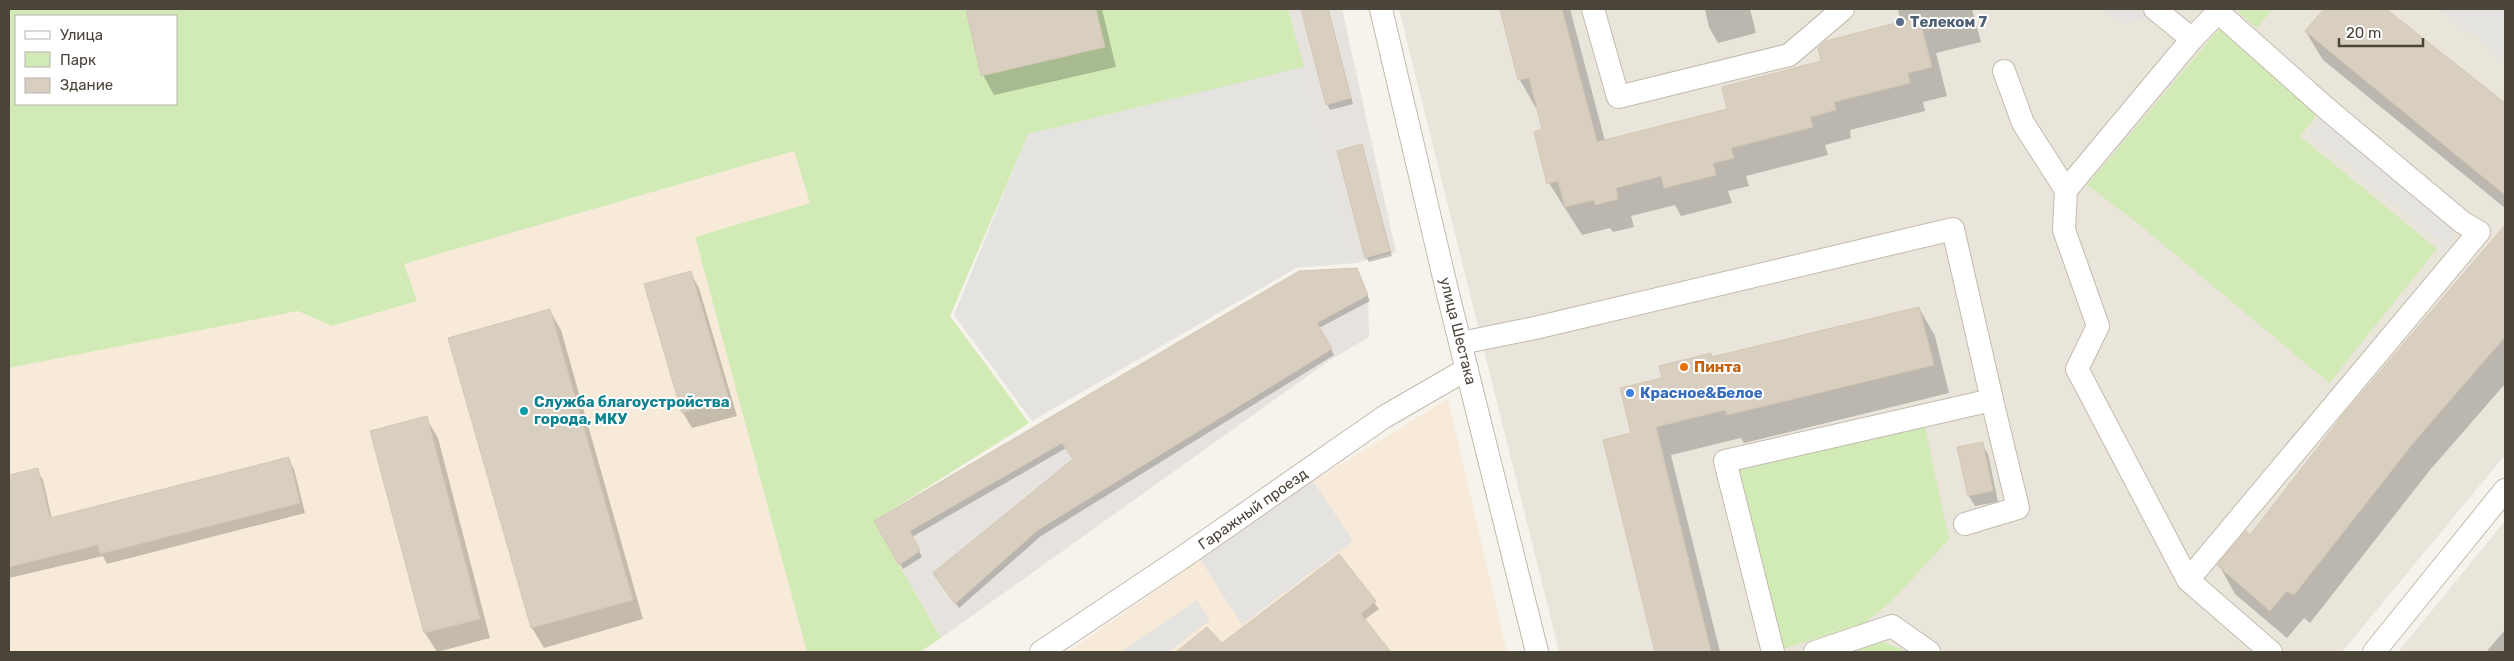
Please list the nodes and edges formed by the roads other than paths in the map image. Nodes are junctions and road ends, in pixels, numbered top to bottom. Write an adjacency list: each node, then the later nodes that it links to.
1 (1381, 9): 9 (street, улица Шестака)
2 (1592, 9): 3 (street)
3 (1843, 9)
4 (2155, 9): 6 (street)
5 (2219, 10): 6 (street); 14 (street)
6 (2192, 39): 8 (street)
7 (2004, 71): 8 (street)
8 (2066, 190): 14 (street)
9 (1461, 343): 10 (street, улица Шестака); 11 (street)
10 (1467, 369): 15 (street, Гаражный проезд); 16 (street, улица Шестака)
11 (1992, 400): 13 (street); 17 (street)
12 (2505, 490): 21 (street)
13 (1964, 524)
14 (2188, 580): 20 (street)
15 (1041, 652)
16 (1538, 652)
17 (1772, 652)
18 (1815, 652): 19 (street)
19 (1929, 652)
20 (2271, 652)
21 (2374, 652)

